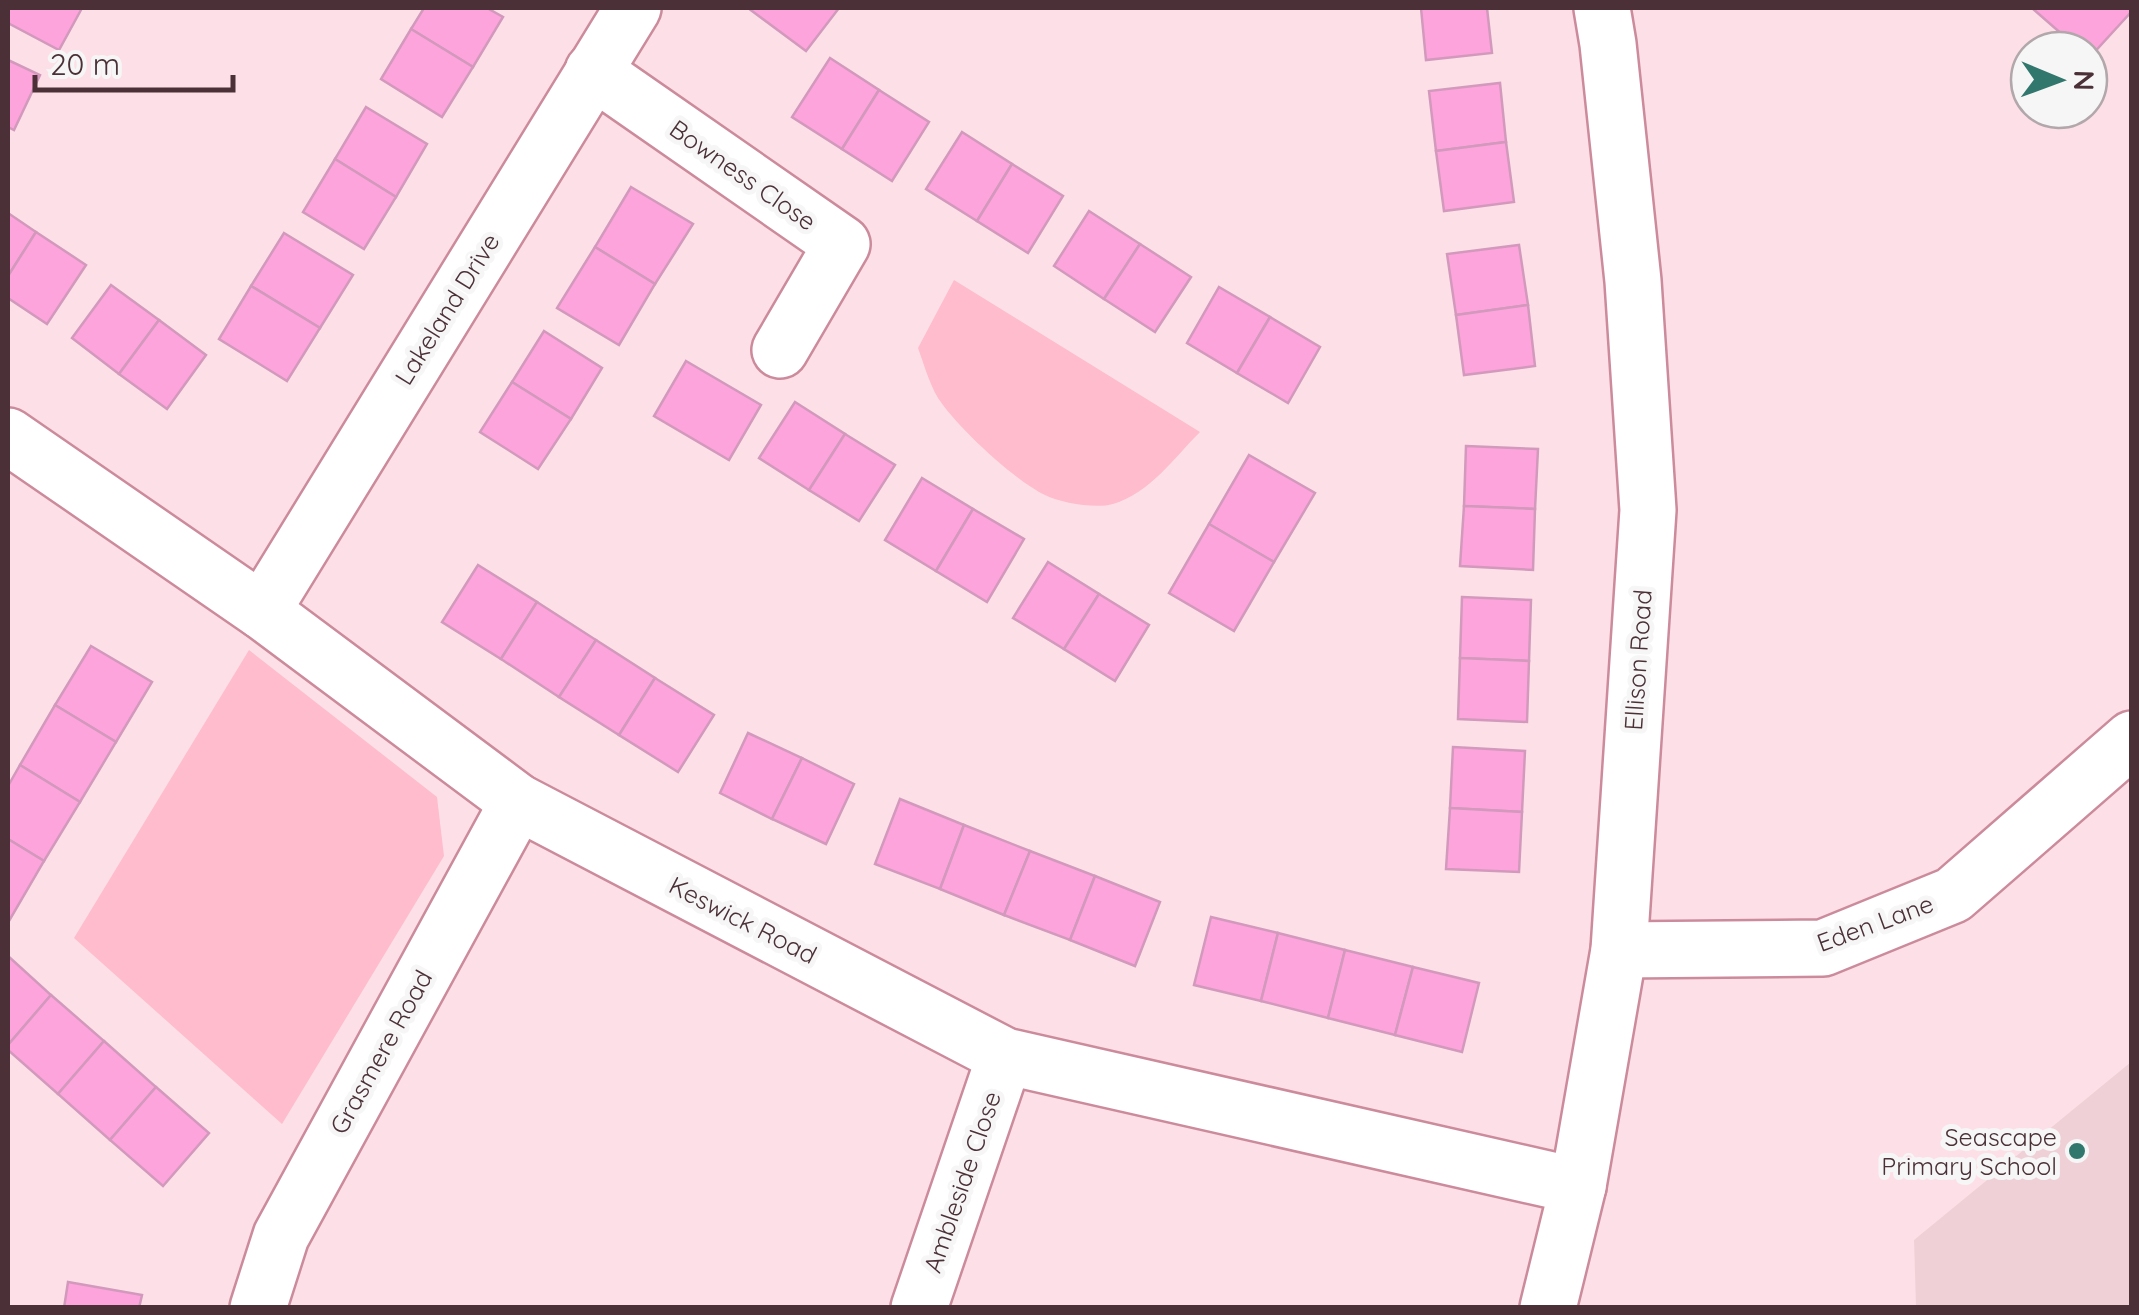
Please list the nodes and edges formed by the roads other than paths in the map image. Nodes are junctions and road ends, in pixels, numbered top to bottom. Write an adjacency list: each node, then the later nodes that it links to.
1 (633, 8): 3 (street, Lakeland Drive)
2 (1602, 8): 9 (street, Ellison Road)
3 (593, 71): 4 (street, Bowness Close); 6 (street, Lakeland Drive)
4 (780, 350)
5 (8, 436): 6 (street, Keswick Road)
6 (262, 610): 8 (street, Keswick Road)
7 (2132, 739): 9 (street, Eden Lane)
8 (518, 802): 10 (street, Keswick Road); 12 (street, Grasmere Road)
9 (1620, 950): 11 (street, Ellison Road)
10 (1005, 1056): 11 (street, Keswick Road); 13 (street, Ambleside Close)
11 (1578, 1186): 14 (street, Ellison Road)
12 (258, 1308)
13 (919, 1308)
14 (1548, 1308)

